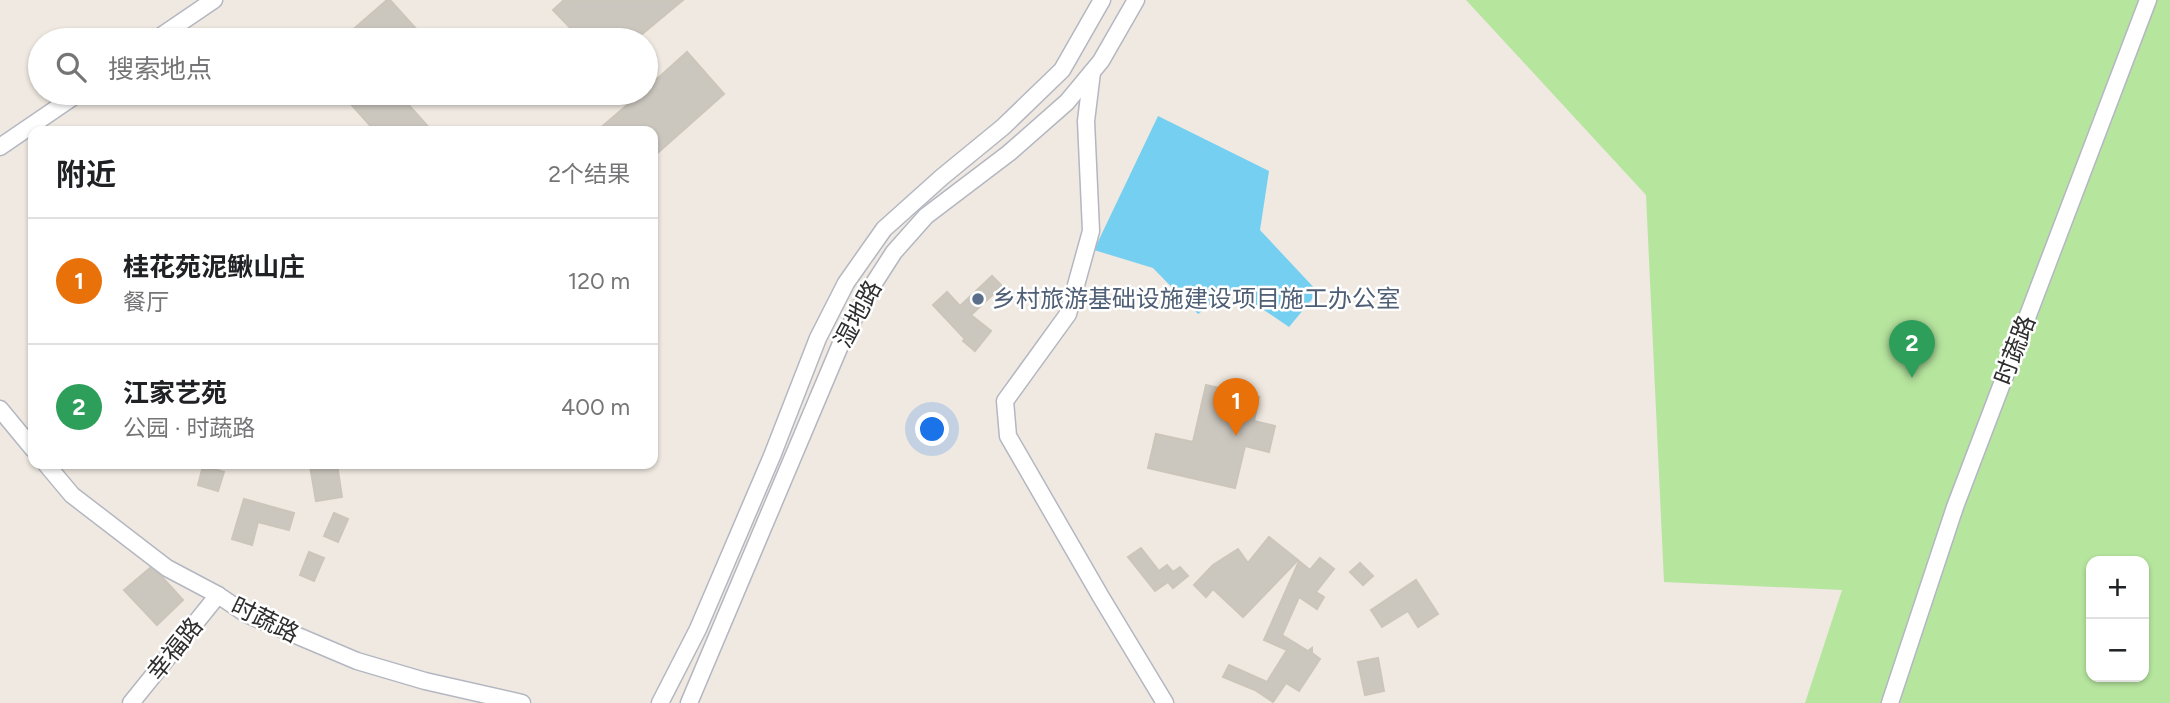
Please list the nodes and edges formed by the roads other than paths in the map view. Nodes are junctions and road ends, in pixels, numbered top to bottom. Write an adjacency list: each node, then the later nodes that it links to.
1 (214, 0): 5 (street)
2 (1102, 0): 17 (street, 湿地路)
3 (1136, 0): 6 (street, 湿地路)
4 (2148, 0): 20 (street, 时蔬路)
5 (173, 28)
6 (1092, 72): 18 (street, 湿地路); 19 (street)
7 (61, 105): 8 (street)
8 (31, 126)
9 (28, 128): 10 (street)
10 (0, 147)
11 (0, 409): 12 (street)
12 (28, 443)
13 (50, 469): 14 (street, 时蔬路)
14 (218, 595): 15 (street, 幸福路); 16 (street, 时蔬路)
15 (131, 703)
16 (522, 703)
17 (660, 703)
18 (690, 703)
19 (1165, 703)
20 (1890, 703)

